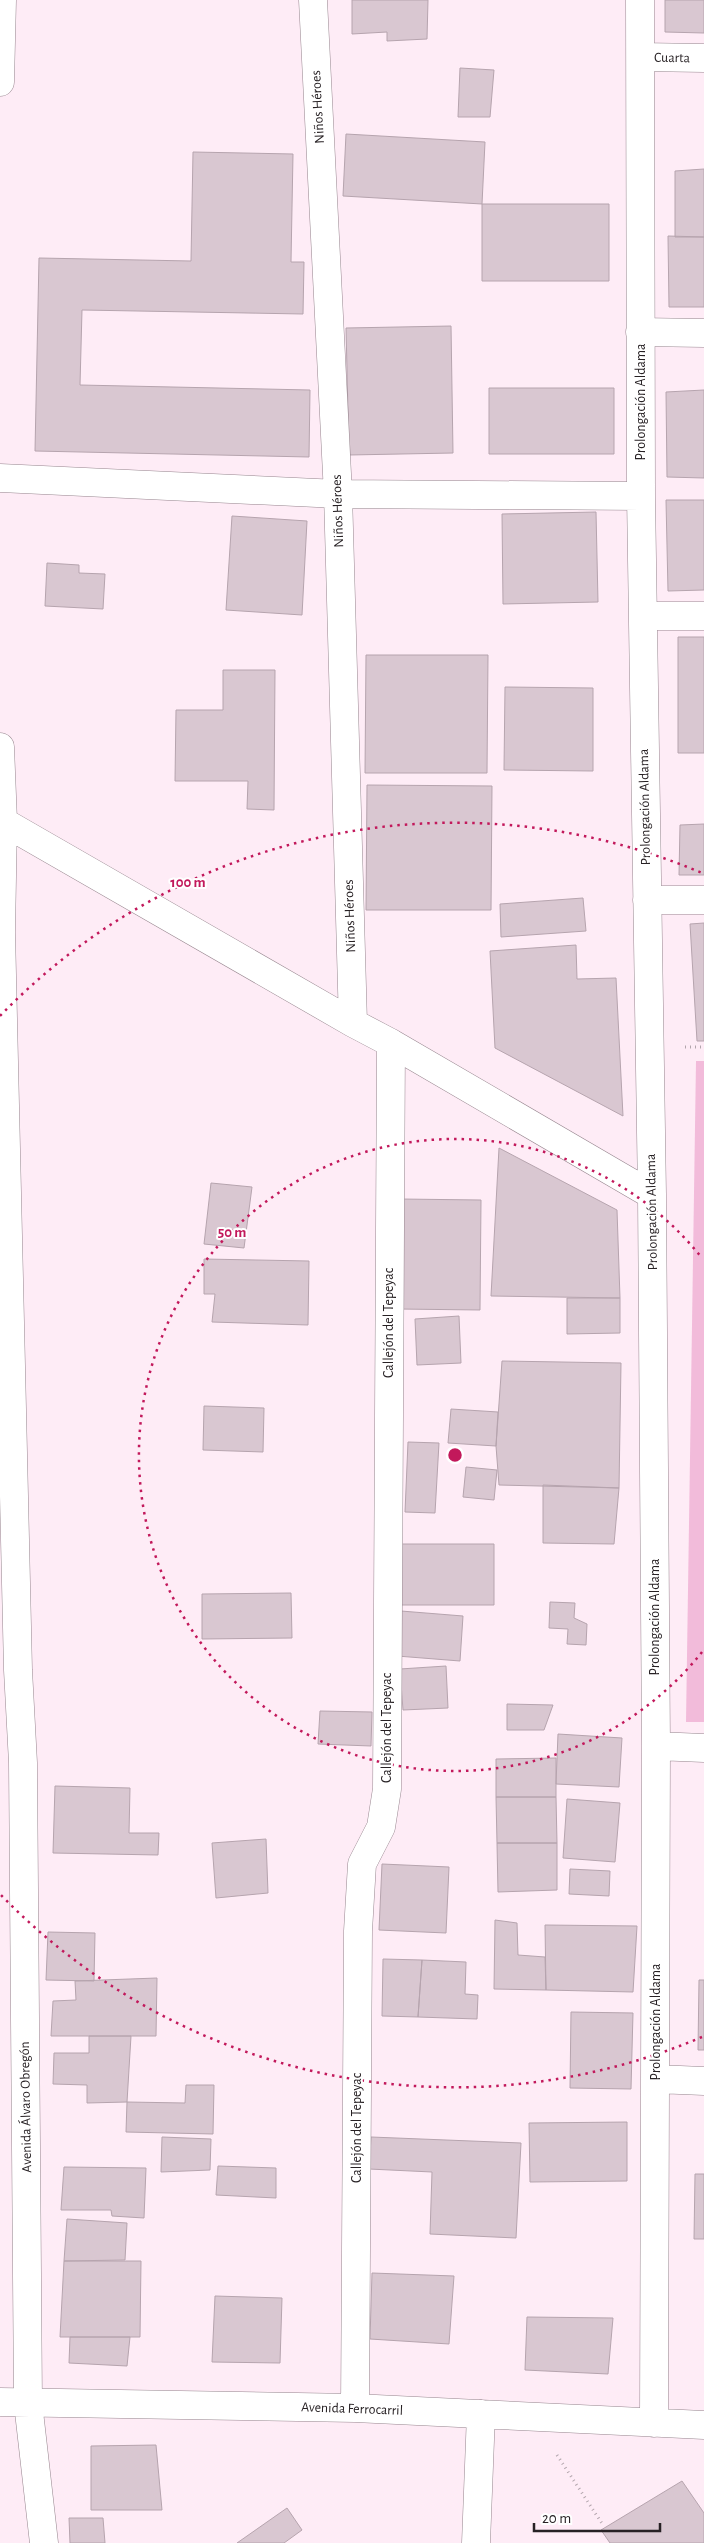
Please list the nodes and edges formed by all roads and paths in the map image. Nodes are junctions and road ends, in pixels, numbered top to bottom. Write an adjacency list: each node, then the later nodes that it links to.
1 (2, 0): 6 (street)
2 (313, 0): 10 (street, Niños Héroes)
3 (640, 0): 4 (street, Prolongación Aldama)
4 (640, 57): 5 (street, Cuarta); 7 (street, Prolongación Aldama)
5 (704, 58)
6 (0, 82)
7 (640, 332): 8 (street); 11 (street, Prolongación Aldama)
8 (704, 333)
9 (0, 478): 10 (street)
10 (338, 494): 11 (street); 18 (street, Niños Héroes)
11 (641, 496): 12 (street, Prolongación Aldama)
12 (643, 616): 13 (street); 16 (street, Prolongación Aldama)
13 (704, 616)
14 (0, 747): 15 (street, Avenida Álvaro Obregón)
15 (1, 820): 18 (street); 20 (street, Avenida Álvaro Obregón)
16 (647, 900): 17 (street); 21 (street, Prolongación Aldama)
17 (704, 900)
18 (353, 1023): 19 (street)
19 (392, 1043): 21 (street); 29 (street, Callejón del Tepeyac)
20 (2, 1087): 22 (street, Avenida Álvaro Obregón)
21 (652, 1195): 23 (street, Prolongación Aldama)
22 (9, 1670): 28 (street, Avenida Álvaro Obregón)
23 (656, 1746): 24 (street); 25 (street, Prolongación Aldama)
24 (704, 1748)
25 (656, 2079): 26 (street); 32 (street, Prolongación Aldama)
26 (704, 2081)
27 (0, 2402): 28 (street, Avenida Ferrocarril)
28 (28, 2403): 29 (street, Avenida Ferrocarril); 35 (street, Avenida Álvaro Obregón)
29 (355, 2408): 30 (street, Avenida Ferrocarril)
30 (481, 2414): 31 (street, Avenida Ferrocarril); 36 (street)
31 (532, 2417): 32 (street, Avenida Ferrocarril); 34 (path)
32 (654, 2423): 33 (street, Avenida Ferrocarril)
33 (704, 2425)
34 (603, 2525)
35 (44, 2543)
36 (476, 2543)

